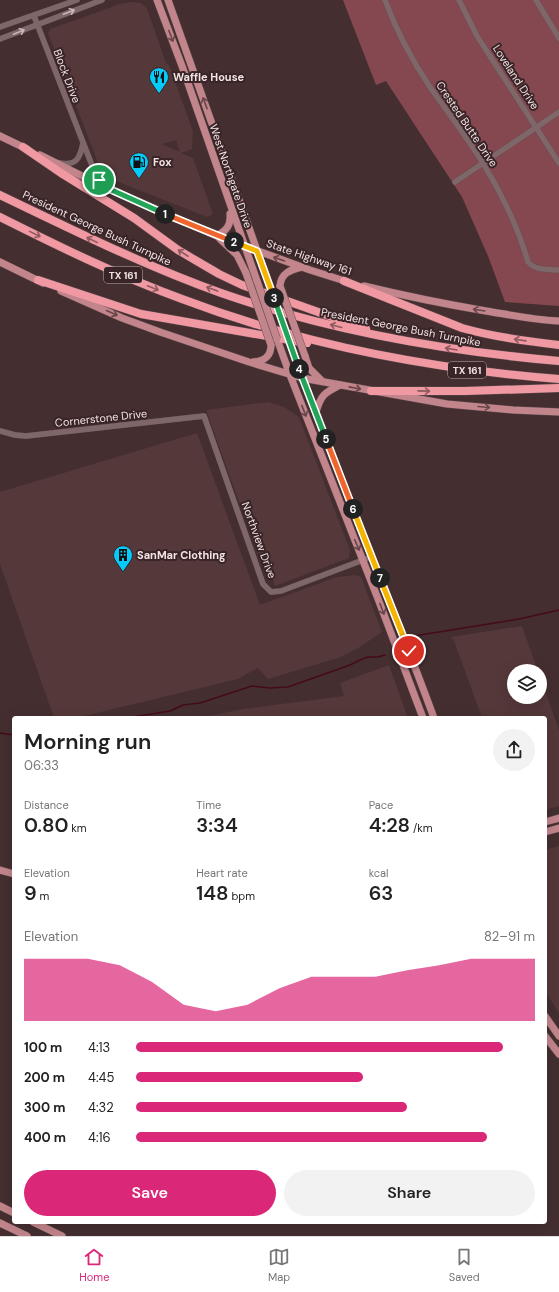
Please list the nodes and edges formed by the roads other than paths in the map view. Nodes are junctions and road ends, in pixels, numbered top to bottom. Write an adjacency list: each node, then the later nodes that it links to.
1 (77, 0): 8 (street)
2 (102, 0): 9 (street, one-way to 2)
3 (168, 0): 13 (main road, West Northgate Drive)
4 (385, 0): 22 (street, Crested Butte Drive)
5 (459, 0): 16 (street, Loveland Drive)
6 (536, 0): 11 (street)
7 (156, 1): 14 (main road, West Northgate Drive, one-way to 14)
8 (34, 16): 9 (street, Block Drive); 10 (street)
9 (37, 25): 12 (street, one-way to 9); 18 (street, Block Drive)
10 (0, 27)
11 (558, 35)
12 (0, 39)
13 (190, 63): 14 (main road); 30 (main road, West Northgate Drive, one-way to 13)
14 (182, 66): 26 (main road, West Northgate Drive)
15 (559, 112): 16 (street)
16 (536, 127): 21 (street, Loveland Drive); 22 (street)
17 (0, 136): 19 (main road, State Highway 161)
18 (83, 143): 20 (street); 24 (street, Block Drive)
19 (23, 146): 20 (main road, State Highway 161); 37 (highway, one-way to 19)
20 (53, 162): 24 (main road, State Highway 161)
21 (559, 163)
22 (483, 164): 23 (street); 33 (street, Crested Butte Drive)
23 (455, 182)
24 (105, 187): 28 (main road, State Highway 161)
25 (0, 195): 37 (highway, President George Bush Turnpike / TX 161, one-way to 25)
26 (230, 206): 28 (main road); 29 (main road, West Northgate Drive)
27 (0, 217): 39 (highway, TX 161, one-way to 39)
28 (217, 236): 29 (main road, State Highway 161); 41 (main road, bridge)
29 (244, 245): 30 (main road, State Highway 161); 42 (main road, West Northgate Drive, bridge)
30 (257, 251): 32 (main road, State Highway 161, one-way to 30); 43 (main road, West Northgate Drive, bridge)
31 (0, 262): 34 (main road)
32 (302, 267): 35 (main road, State Highway 161); 45 (main road, bridge)
33 (559, 270)
34 (38, 280): 39 (highway); 41 (main road, one-way to 41)
35 (344, 281): 36 (main road, State Highway 161, one-way to 35); 38 (highway, one-way to 35)
36 (559, 321)
37 (388, 337): 40 (highway, President George Bush Turnpike / TX 161, one-way to 37)
38 (559, 345)
39 (347, 348): 44 (highway, TX 161)
40 (559, 361)
41 (249, 362): 42 (main road)
42 (290, 375): 43 (main road); 54 (main road, West Northgate Drive, one-way to 54)
43 (302, 378): 45 (main road); 49 (main road, West Northgate Drive)
44 (559, 379)
45 (322, 382): 46 (main road)
46 (340, 385): 48 (main road, one-way to 48); 49 (main road)
47 (559, 388): 48 (highway, one-way to 47)
48 (371, 391): 50 (main road, one-way to 50)
49 (316, 412): 53 (main road, West Northgate Drive)
50 (559, 412)
51 (204, 416): 52 (street, Cornerstone Drive); 54 (street, Northview Drive)
52 (0, 431)
53 (371, 557): 54 (street, Northview Drive); 55 (main road, West Northgate Drive)
54 (363, 560): 56 (main road, West Northgate Drive, one-way to 56)
55 (428, 703): 56 (main road); 58 (main road, West Northgate Drive)
56 (418, 706): 57 (main road, West Northgate Drive)
57 (422, 716)
58 (433, 716)
59 (559, 818): 60 (main road)
60 (547, 821)
61 (559, 828): 62 (main road)
62 (547, 831)
63 (0, 870): 64 (main road)
64 (12, 873)
65 (547, 1019): 66 (main road)
66 (559, 1036)
67 (547, 1039): 68 (main road)
68 (559, 1054)
69 (0, 1206): 70 (main road)
70 (12, 1212)
71 (0, 1223): 73 (main road)
72 (37, 1224): 75 (main road)
73 (13, 1225): 74 (main road)
74 (27, 1236)
75 (62, 1236)

